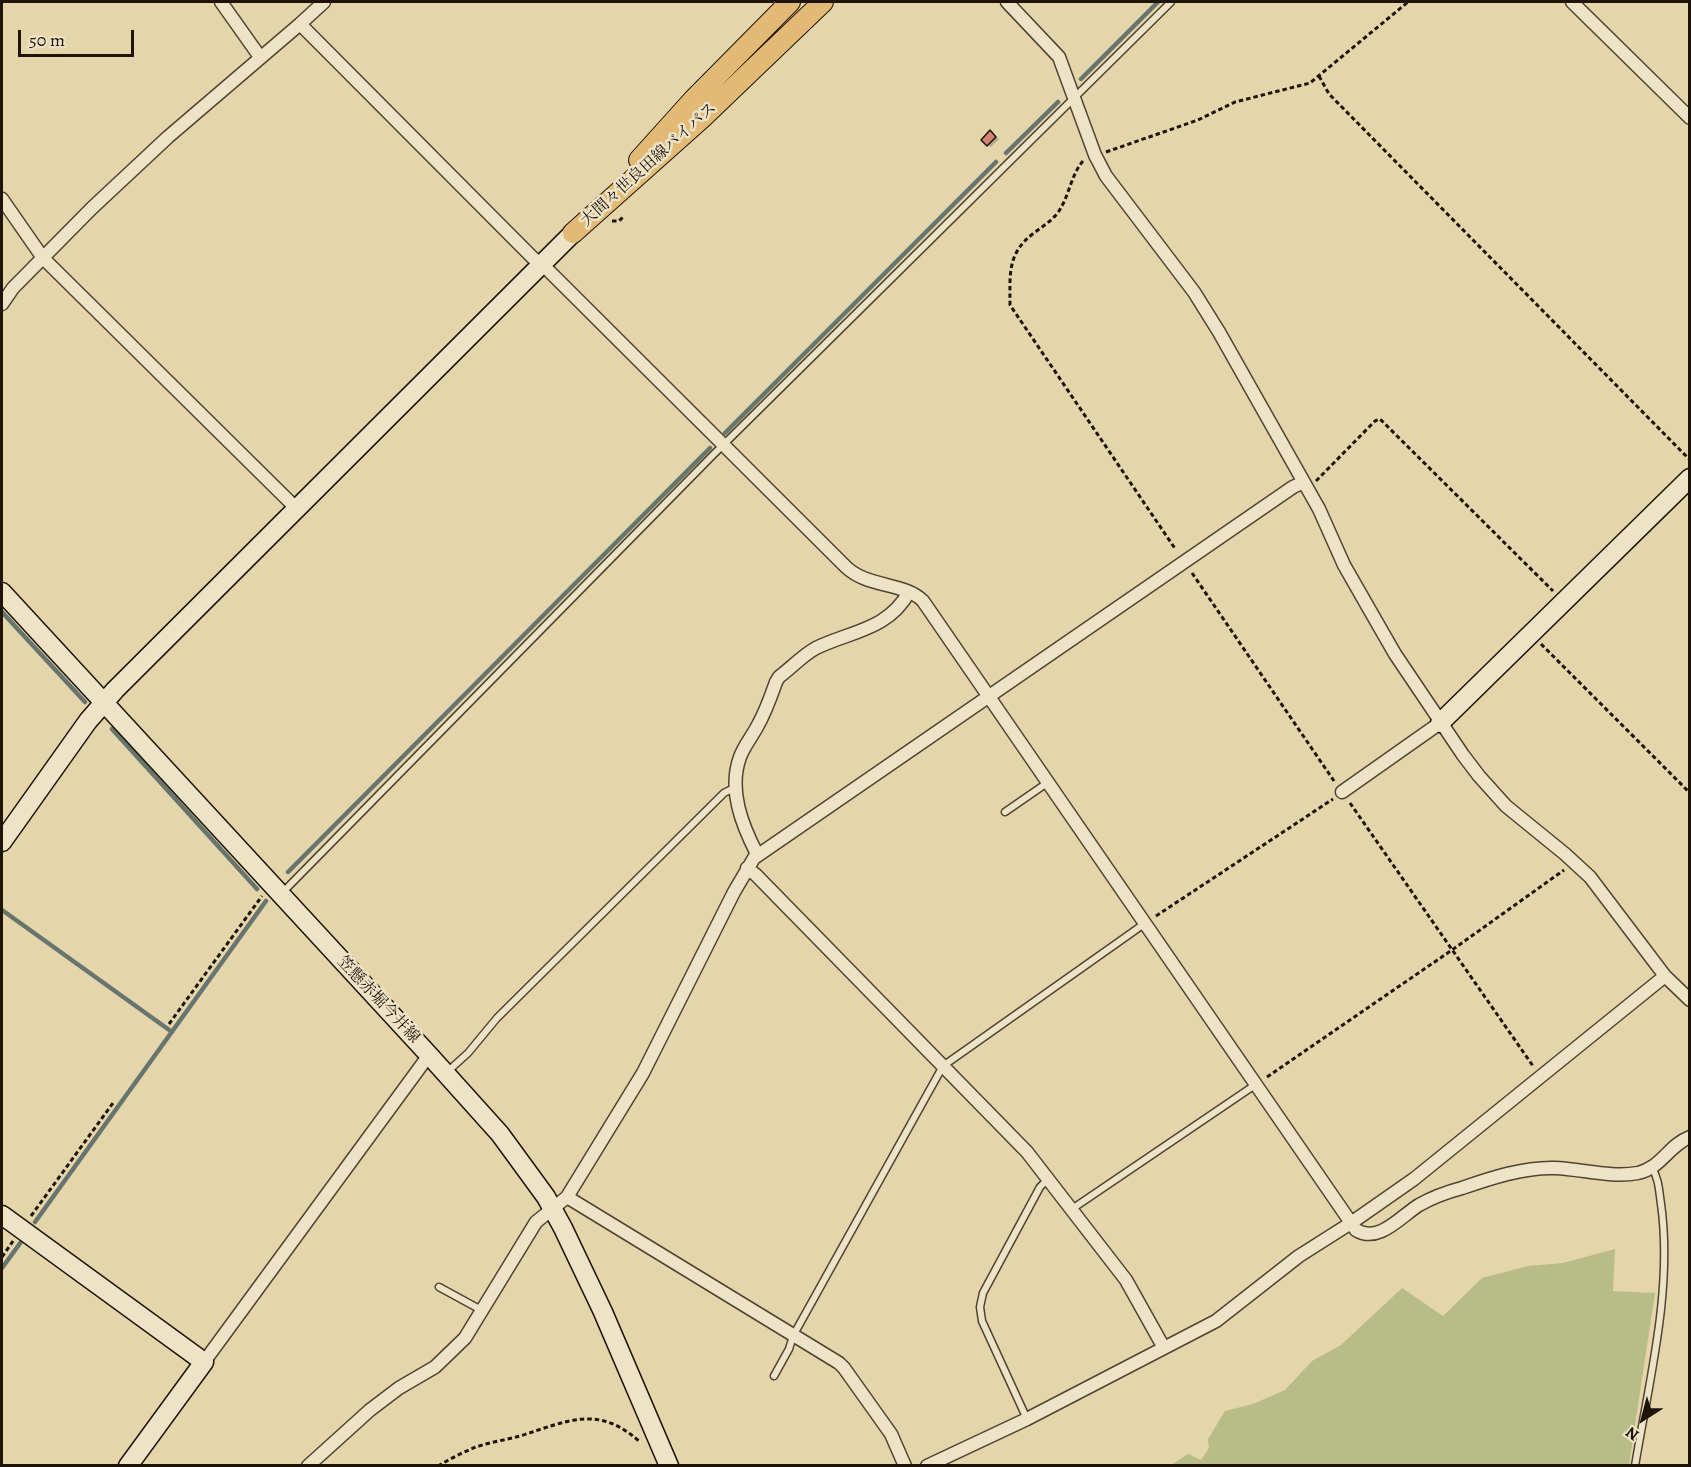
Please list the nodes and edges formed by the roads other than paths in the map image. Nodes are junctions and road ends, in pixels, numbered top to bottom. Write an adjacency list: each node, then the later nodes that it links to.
1 (221, 2): 9 (street)
2 (324, 2): 8 (street)
3 (790, 2): 13 (main road, 大間々世良田線バイパス)
4 (823, 2): 13 (main road, 大間々世良田線バイパス)
5 (1007, 2): 10 (street)
6 (1171, 2): 10 (lane)
7 (1572, 2): 11 (street)
8 (300, 24): 9 (street); 15 (street)
9 (260, 57): 14 (street)
10 (1075, 98): 17 (lane); 19 (street)
11 (1689, 118)
12 (2, 199): 14 (street)
13 (573, 233): 15 (street)
14 (43, 258): 16 (street); 20 (street)
15 (540, 264): 17 (street); 20 (street)
16 (2, 304)
17 (724, 445): 22 (street); 33 (lane)
18 (1689, 478): 25 (street)
19 (1306, 484): 23 (street); 25 (street)
20 (297, 509): 24 (street)
21 (2, 592): 24 (street, 笠懸赤堀今井線)
22 (909, 592): 23 (street); 27 (street)
23 (987, 696): 26 (street); 31 (street)
24 (103, 703): 30 (street); 33 (street, 笠懸赤堀今井線)
25 (1440, 723): 28 (street); 35 (street)
26 (1047, 783): 29 (lane); 34 (street)
27 (736, 787): 31 (street); 39 (lane)
28 (1342, 792)
29 (1005, 812)
30 (2, 842)
31 (757, 854): 32 (street)
32 (747, 868): 38 (street); 44 (street)
33 (276, 890): 37 (street, 笠懸赤堀今井線)
34 (1144, 924): 38 (lane); 40 (street)
35 (1665, 976): 36 (street); 47 (street)
36 (1689, 1000)
37 (429, 1054): 39 (street, 笠懸赤堀今井線); 52 (street)
38 (943, 1066): 43 (street); 50 (lane)
39 (446, 1074): 44 (street, 笠懸赤堀今井線)
40 (1255, 1085): 45 (lane); 47 (street)
41 (1689, 1137): 42 (street)
42 (1652, 1168): 47 (street); 60 (lane)
43 (1047, 1180): 45 (street); 54 (lane)
44 (560, 1203): 49 (street); 50 (street); 57 (street, 笠懸赤堀今井線)
45 (1071, 1210): 51 (street)
46 (2, 1215): 52 (street)
47 (1351, 1223): 51 (street)
48 (439, 1287): 49 (lane)
49 (483, 1311): 56 (street)
50 (793, 1336): 53 (lane); 58 (street)
51 (1164, 1348): 54 (street)
52 (204, 1362): 55 (street)
53 (774, 1376)
54 (1027, 1419): 59 (street)
55 (128, 1466)
56 (308, 1466)
57 (669, 1466)
58 (905, 1466)
59 (927, 1466)
60 (1635, 1466)

